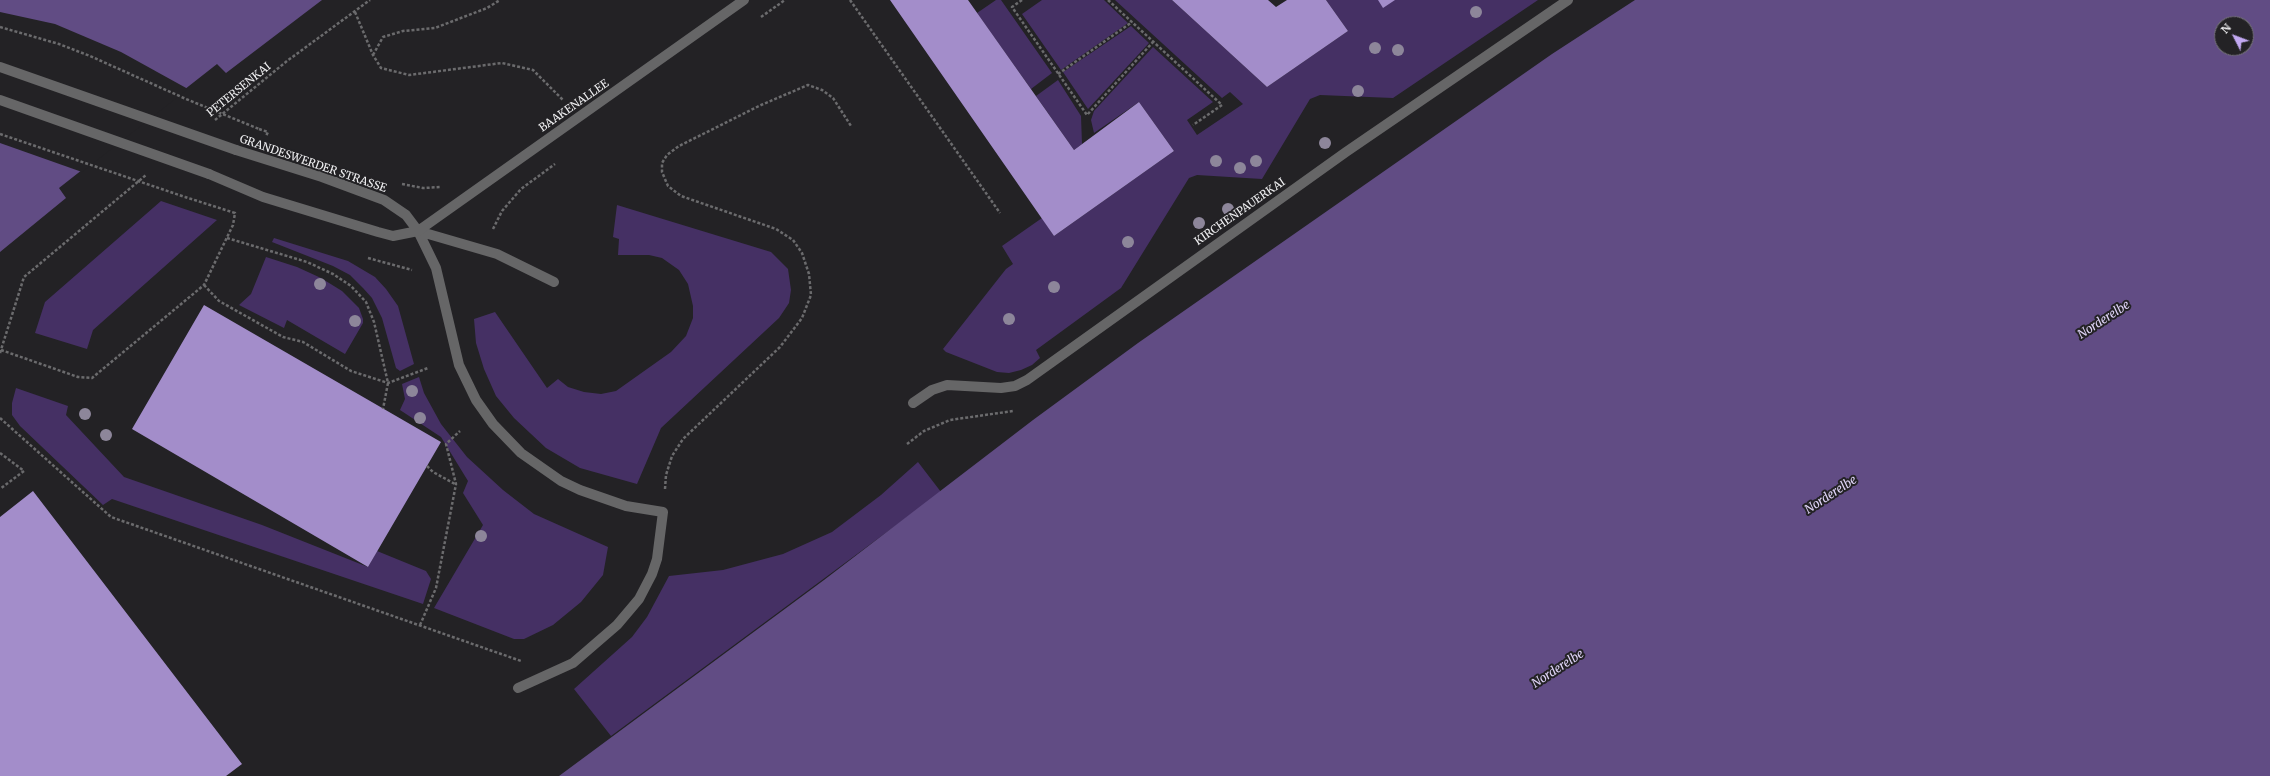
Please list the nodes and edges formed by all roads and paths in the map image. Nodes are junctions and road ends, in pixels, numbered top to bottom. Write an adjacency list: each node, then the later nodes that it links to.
1 (370, 0): 8 (path, PETERSENKAI)
2 (500, 0): 12 (path)
3 (744, 0): 16 (street, BAAKENALLEE)
4 (850, 0): 27 (path)
5 (1022, 0): 14 (path)
6 (1108, 0): 9 (path)
7 (1568, 0): 35 (street, KIRCHENPAUERKAI)
8 (355, 12): 12 (path); 17 (path, PETERSENKAI)
9 (1132, 22): 11 (path); 14 (path)
10 (0, 27): 20 (path, bridge)
11 (1154, 42): 14 (path); 18 (path)
12 (373, 55): 16 (path)
13 (0, 67): 28 (street, GRANDESWERDER STRASSE, bridge)
14 (1058, 74)
15 (0, 100): 28 (street, bridge)
16 (575, 119): 28 (street, BAAKENALLEE)
17 (213, 121)
18 (1193, 125)
19 (851, 126): 43 (path)
20 (259, 129)
21 (0, 134): 29 (path, bridge)
22 (266, 135): 23 (path)
23 (273, 138)
24 (152, 170): 32 (path)
25 (398, 183): 26 (path)
26 (442, 187)
27 (1000, 212)
28 (418, 232): 30 (street); 43 (street, GRANDESWERDER STRASSE)
29 (228, 238): 31 (path); 34 (path)
30 (554, 282)
31 (204, 285): 32 (path); 34 (path)
32 (0, 351)
33 (428, 368): 34 (path)
34 (388, 382): 36 (path)
35 (913, 402)
36 (383, 409)
37 (0, 418): 44 (path)
38 (460, 431): 41 (path)
39 (0, 453): 42 (path)
40 (427, 466): 41 (path)
41 (456, 484): 44 (path)
42 (0, 489)
43 (663, 512): 46 (street)
44 (420, 625): 45 (path)
45 (523, 662)
46 (518, 688)

